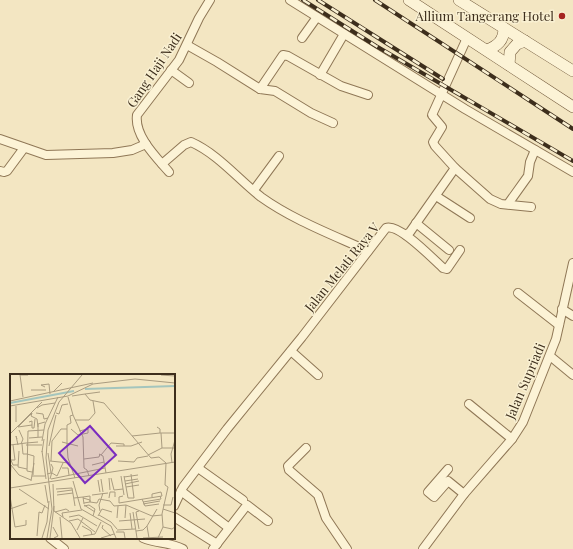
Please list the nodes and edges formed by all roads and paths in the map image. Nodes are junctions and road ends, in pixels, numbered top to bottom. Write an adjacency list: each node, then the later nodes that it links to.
1 (210, 0): 11 (street, Gang Haji Nadi)
2 (290, 0): 5 (street)
3 (409, 0): 9 (main road)
4 (459, 0): 6 (main road)
5 (318, 17): 7 (street); 8 (street)
6 (504, 28): 10 (main road); 12 (main road)
7 (344, 34): 16 (street); 19 (street)
8 (302, 38)
9 (467, 38): 12 (main road); 19 (street)
10 (525, 41): 13 (main road); 15 (main road)
11 (187, 45): 14 (street, Gang Haji Nadi); 18 (street)
12 (486, 50): 13 (main road)
13 (509, 65): 21 (main road)
14 (171, 70): 17 (street); 24 (street, Gang Haji Nadi)
15 (573, 71)
16 (320, 75): 18 (street); 20 (street)
17 (189, 83)
18 (260, 89): 22 (street)
19 (441, 94): 26 (street); 29 (street)
20 (368, 95)
21 (573, 107)
22 (333, 123)
23 (0, 139): 25 (street)
24 (146, 144): 25 (street); 28 (street, Gang Haji Nadi)
25 (24, 148): 30 (street)
26 (535, 150): 32 (street); 35 (street)
27 (279, 156): 33 (street)
28 (162, 164): 31 (street, Gang Haji Nadi); 33 (street)
29 (455, 168): 34 (street); 35 (street)
30 (0, 171)
31 (169, 172)
32 (573, 172)
33 (254, 190): 42 (street)
34 (436, 196): 37 (street); 38 (street)
35 (508, 204): 36 (street)
36 (531, 207)
37 (470, 218)
38 (416, 223): 39 (street); 40 (street)
39 (406, 235): 41 (street); 42 (street, Jalan Melati Raya V)
40 (449, 250)
41 (460, 250)
42 (368, 252): 48 (street, Jalan Melati Raya V)
43 (573, 264): 45 (street, Jalan Supriadi)
44 (518, 293): 47 (street)
45 (562, 309): 46 (street); 47 (street, Jalan Supriadi)
46 (573, 316)
47 (560, 325): 49 (street, Jalan Supriadi)
48 (291, 351): 50 (street); 55 (street, Jalan Melati Raya V)
49 (550, 356): 51 (street); 53 (street, Jalan Supriadi)
50 (318, 375)
51 (573, 375)
52 (469, 404): 53 (street)
53 (512, 438): 58 (street, Jalan Supriadi)
54 (306, 448): 70 (street)
55 (198, 468): 57 (street, Jalan Melati Raya V); 59 (street)
56 (448, 469): 58 (street)
57 (181, 491): 60 (street, Jalan Melati Raya V); 63 (street)
58 (464, 494): 71 (street, Jalan Supriadi)
59 (243, 500)
60 (175, 504)
61 (175, 518): 67 (street)
62 (268, 521): 63 (street)
63 (229, 528): 67 (street)
64 (51, 539): 68 (street)
65 (145, 539): 66 (street)
66 (165, 544): 69 (street)
67 (215, 546)
68 (64, 549)
69 (183, 549)
70 (347, 549)
71 (423, 549)

